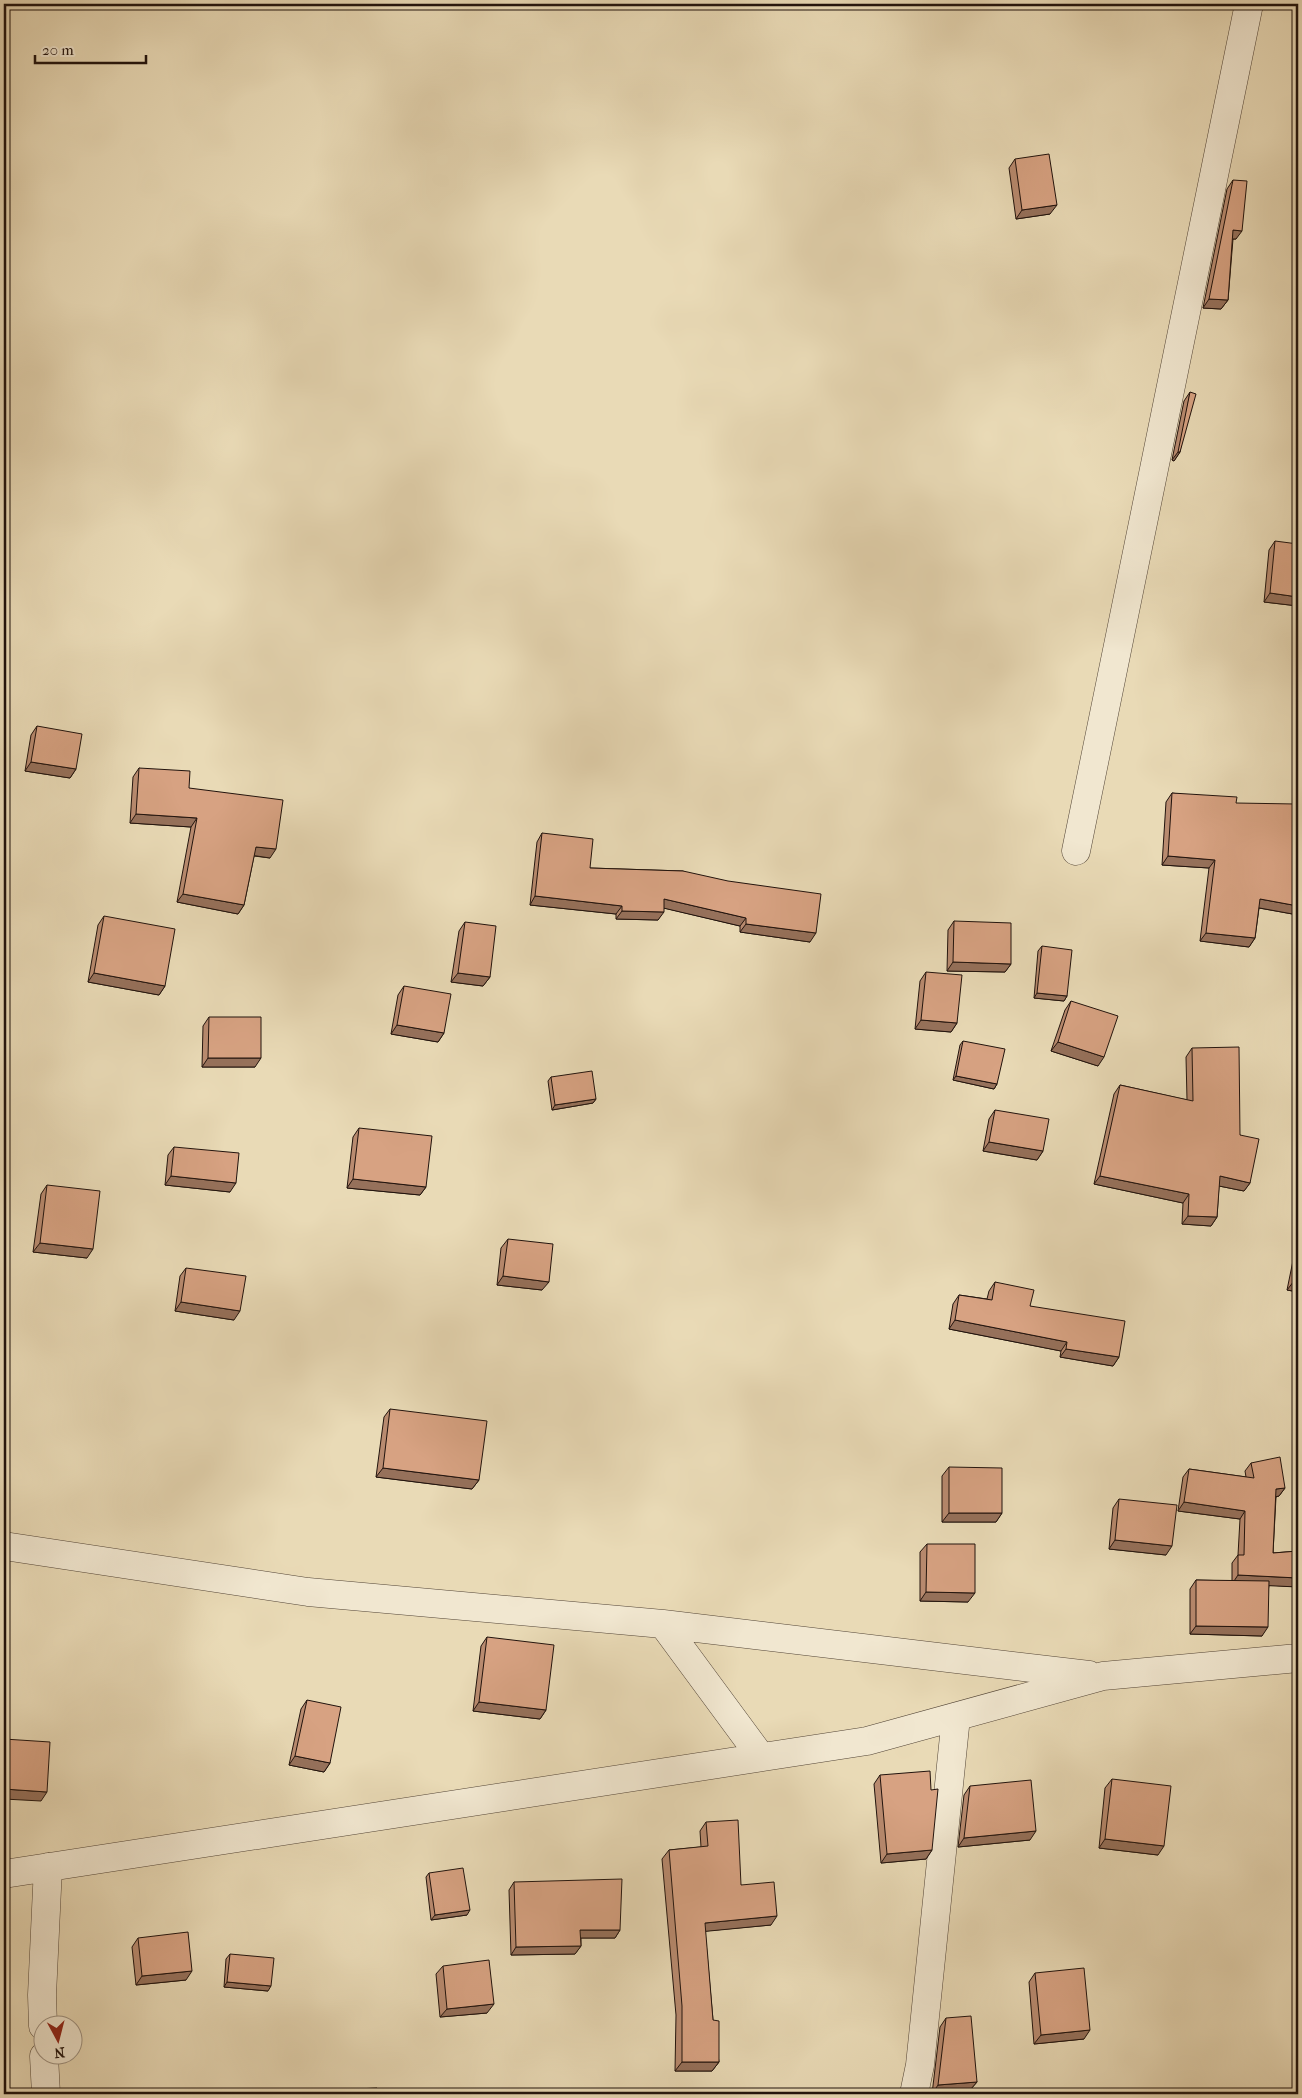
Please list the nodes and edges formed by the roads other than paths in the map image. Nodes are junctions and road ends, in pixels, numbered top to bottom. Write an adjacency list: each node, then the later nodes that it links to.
1 (1249, 4): 2 (street)
2 (1076, 850)
3 (4, 1546): 4 (street)
4 (663, 1624): 6 (street); 8 (street)
5 (1298, 1658): 6 (street)
6 (1103, 1676): 7 (street)
7 (956, 1716): 8 (street); 14 (street)
8 (761, 1757): 9 (street)
9 (48, 1867): 10 (street); 11 (street)
10 (4, 1874)
11 (43, 2016)
12 (45, 2066): 13 (street)
13 (46, 2094)
14 (914, 2094)

